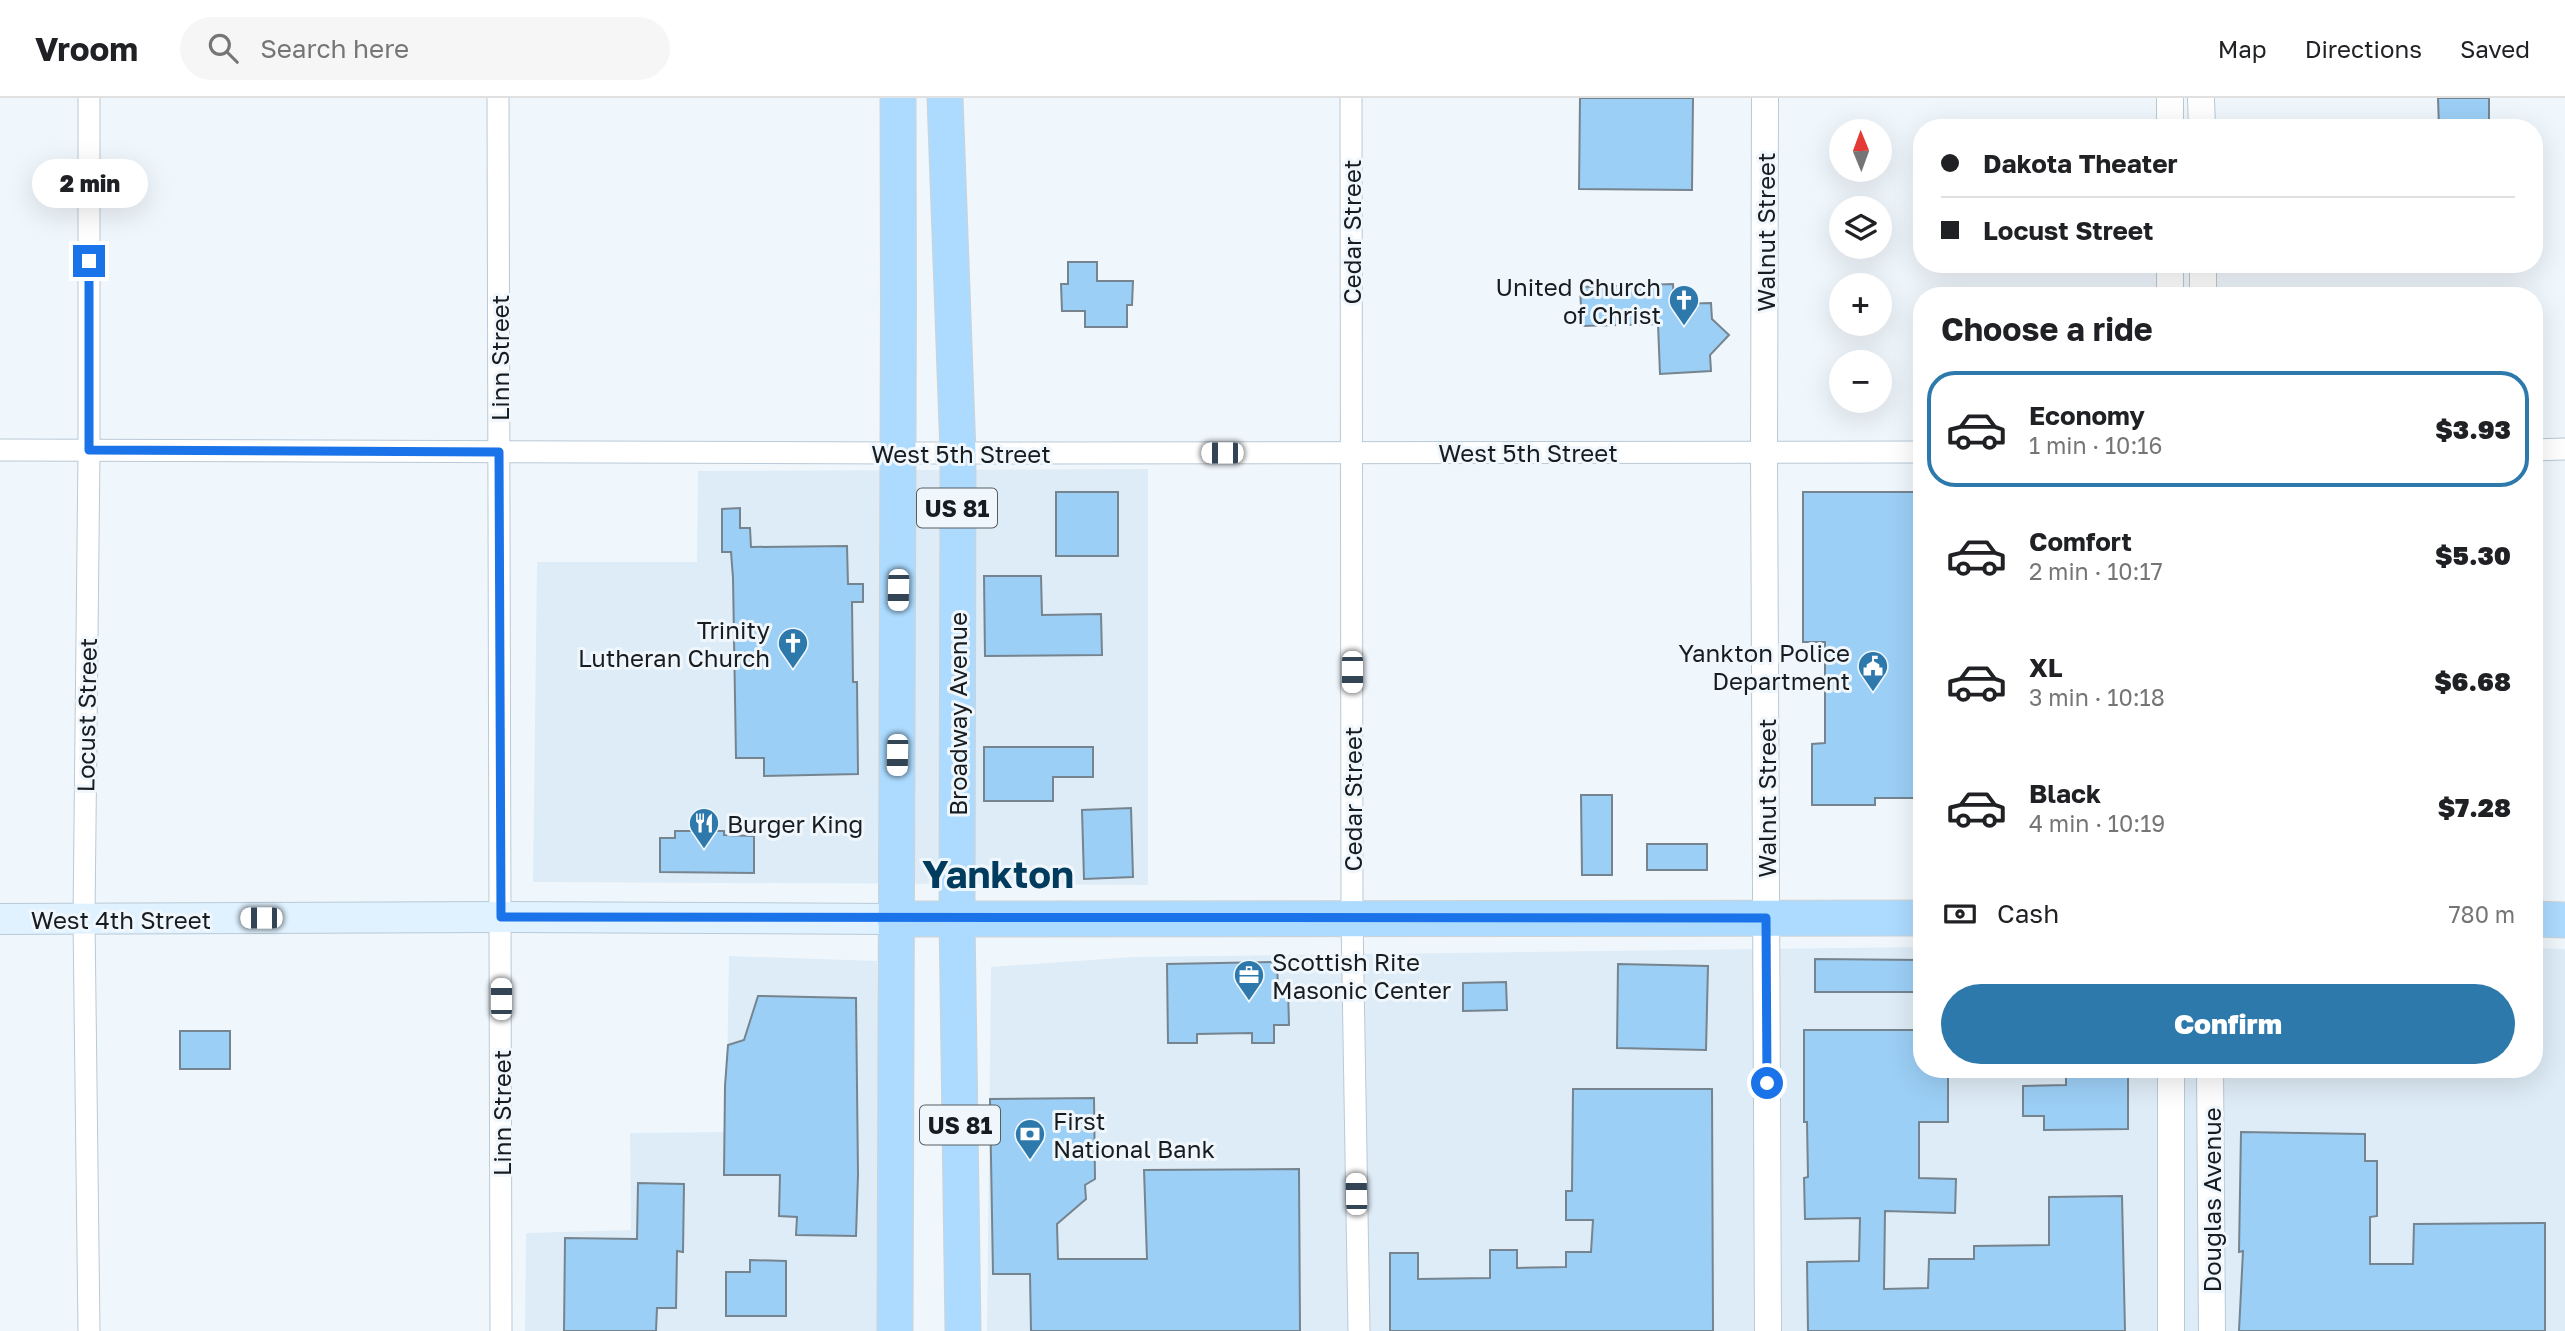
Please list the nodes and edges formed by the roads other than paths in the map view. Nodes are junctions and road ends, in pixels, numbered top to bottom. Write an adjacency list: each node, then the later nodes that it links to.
1 (89, 98): 13 (street, Locust Street)
2 (498, 98): 15 (street, Linn Street)
3 (898, 98): 19 (highway, US 81)
4 (945, 98): 20 (highway, Broadway Avenue / US 81)
5 (1351, 98): 16 (street, Cedar Street)
6 (1765, 98): 17 (street, Walnut Street)
7 (2170, 98): 9 (street)
8 (2201, 98): 10 (street)
9 (2170, 119)
10 (2202, 119)
11 (2565, 449): 14 (street)
12 (0, 450): 13 (street, West 5th Street)
13 (89, 450): 15 (street, West 5th Street); 24 (street, Locust Street)
14 (2543, 450)
15 (499, 452): 19 (street, West 5th Street); 21 (street, Linn Street)
16 (1351, 452): 17 (street, West 5th Street); 20 (street, West 5th Street); 27 (street, Cedar Street)
17 (1764, 452): 18 (street, West 5th Street); 22 (street, Walnut Street)
18 (1913, 452)
19 (899, 453): 20 (street, West 5th Street); 25 (highway, US 81)
20 (958, 453): 26 (highway, Broadway Avenue / US 81)
21 (501, 917): 24 (main road, West 4th Street); 25 (main road, West 4th Street); 34 (street, Linn Street)
22 (1766, 918): 27 (highway, West 4th Street); 28 (highway, West 4th Street); 38 (street, Walnut Street)
23 (0, 919): 24 (main road, West 4th Street)
24 (84, 919): 33 (street, Locust Street)
25 (895, 919): 26 (highway, West 4th Street); 35 (highway, US 81)
26 (957, 919): 27 (highway, West 4th Street); 36 (highway, Broadway Avenue / US 81)
27 (1352, 919): 37 (street, Cedar Street)
28 (1913, 919)
29 (2543, 919): 30 (highway)
30 (2565, 919)
31 (2171, 1078): 39 (street, Douglas Avenue)
32 (2210, 1078): 40 (street, Douglas Avenue)
33 (89, 1331)
34 (501, 1331)
35 (895, 1331)
36 (963, 1331)
37 (1359, 1331)
38 (1768, 1331)
39 (2171, 1331)
40 (2212, 1331)

